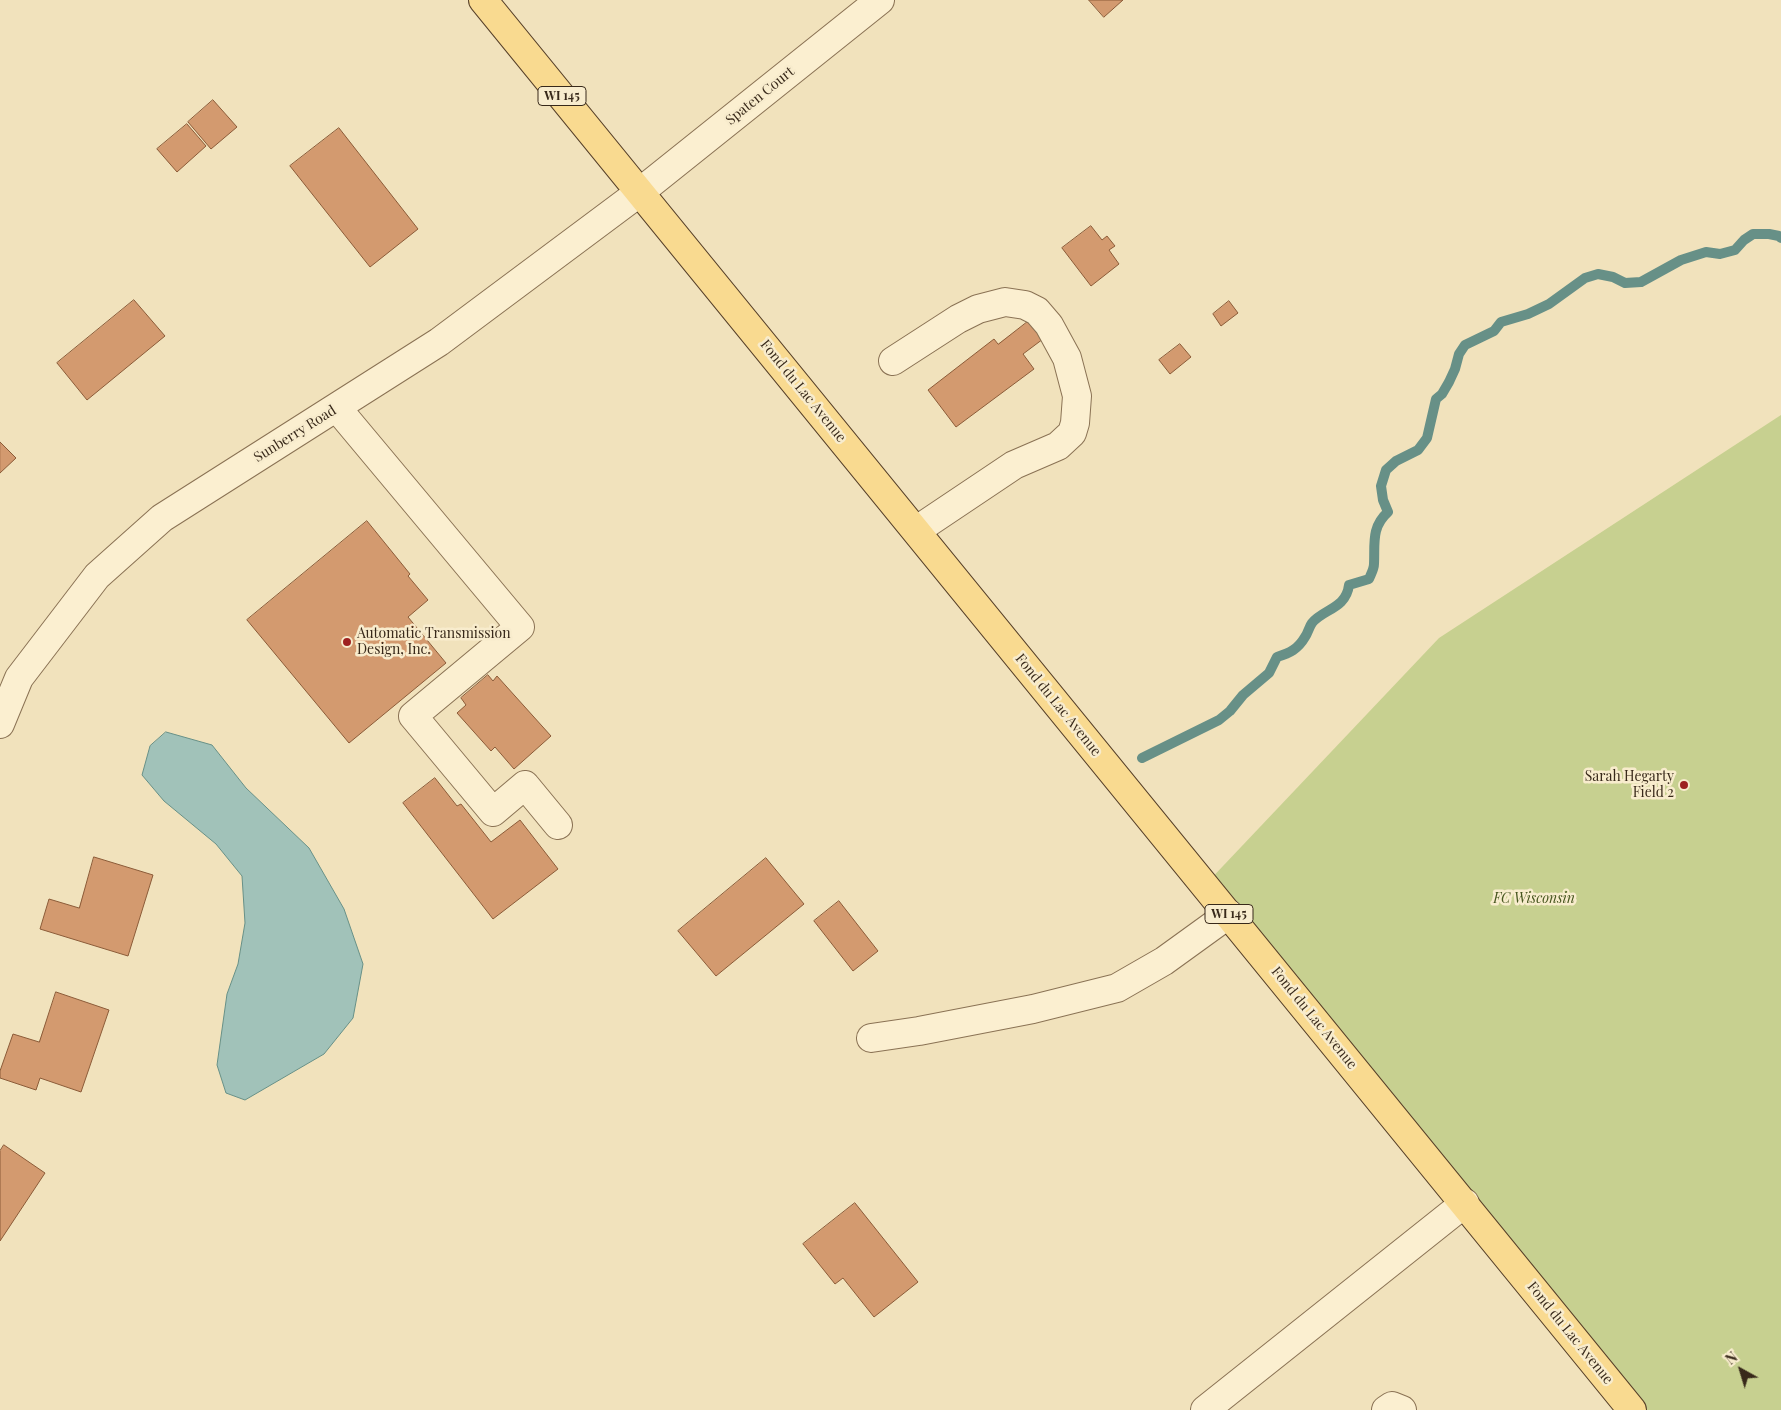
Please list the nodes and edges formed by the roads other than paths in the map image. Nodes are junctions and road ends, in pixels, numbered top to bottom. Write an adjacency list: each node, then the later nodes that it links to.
1 (484, 0): 3 (main road, Fond du Lac Avenue / WI 145)
2 (880, 0): 3 (street, Spaten Court)
3 (640, 192): 5 (street, Sunberry Road); 6 (main road, Fond du Lac Avenue / WI 145)
4 (892, 361): 6 (street)
5 (337, 408): 7 (street, Sunberry Road); 8 (street)
6 (916, 530): 9 (main road, Fond du Lac Avenue / WI 145)
7 (0, 724)
8 (558, 825)
9 (1229, 914): 10 (street); 11 (main road, Fond du Lac Avenue / WI 145)
10 (871, 1038)
11 (1465, 1203): 12 (street); 15 (main road, Fond du Lac Avenue / WI 145)
12 (1205, 1410)
13 (1386, 1410): 14 (street)
14 (1402, 1410)
15 (1632, 1410)

